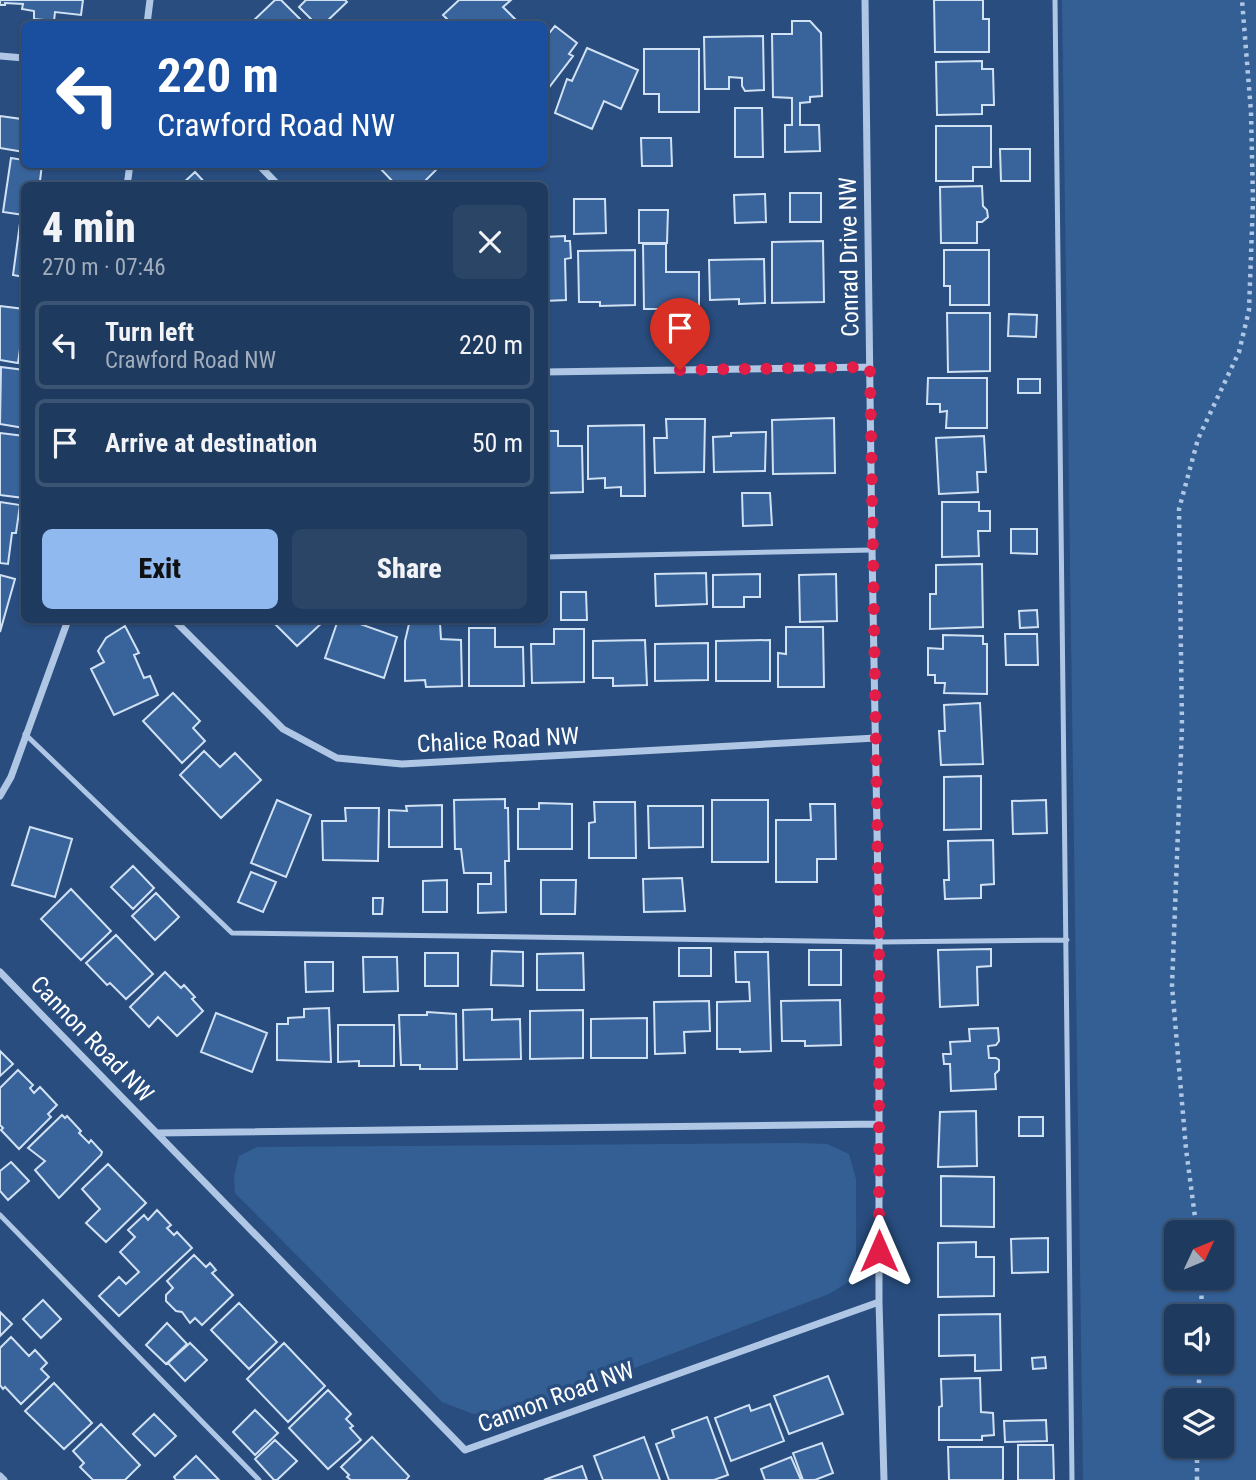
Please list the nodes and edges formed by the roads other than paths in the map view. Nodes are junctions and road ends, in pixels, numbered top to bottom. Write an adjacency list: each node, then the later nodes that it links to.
1 (150, 0): 4 (street)
2 (865, 0): 9 (street, Conrad Drive NW)
3 (1055, 0): 18 (lane)
4 (147, 21)
5 (0, 56): 6 (street)
6 (21, 58)
7 (262, 168): 8 (street)
8 (275, 182)
9 (870, 367): 10 (street); 11 (street, Conrad Drive NW)
10 (548, 372)
11 (872, 550): 12 (lane); 16 (street, Conrad Drive NW)
12 (548, 557)
13 (67, 623): 15 (street)
14 (177, 623): 16 (street, Chalice Road NW)
15 (25, 734): 17 (street); 19 (lane)
16 (876, 738): 19 (street, Conrad Drive NW)
17 (0, 796)
18 (1067, 940): 19 (lane); 27 (lane)
19 (879, 942): 21 (street, Conrad Drive NW)
20 (0, 972): 22 (street, Cannon Road NW)
21 (879, 1124): 22 (street, Cannon Road NW); 24 (street, Conrad Drive NW)
22 (157, 1133): 24 (street, Cannon Road NW)
23 (0, 1215): 25 (lane)
24 (879, 1302): 26 (street, Conrad Drive NW)
25 (259, 1480)
26 (884, 1480)
27 (1072, 1480)

